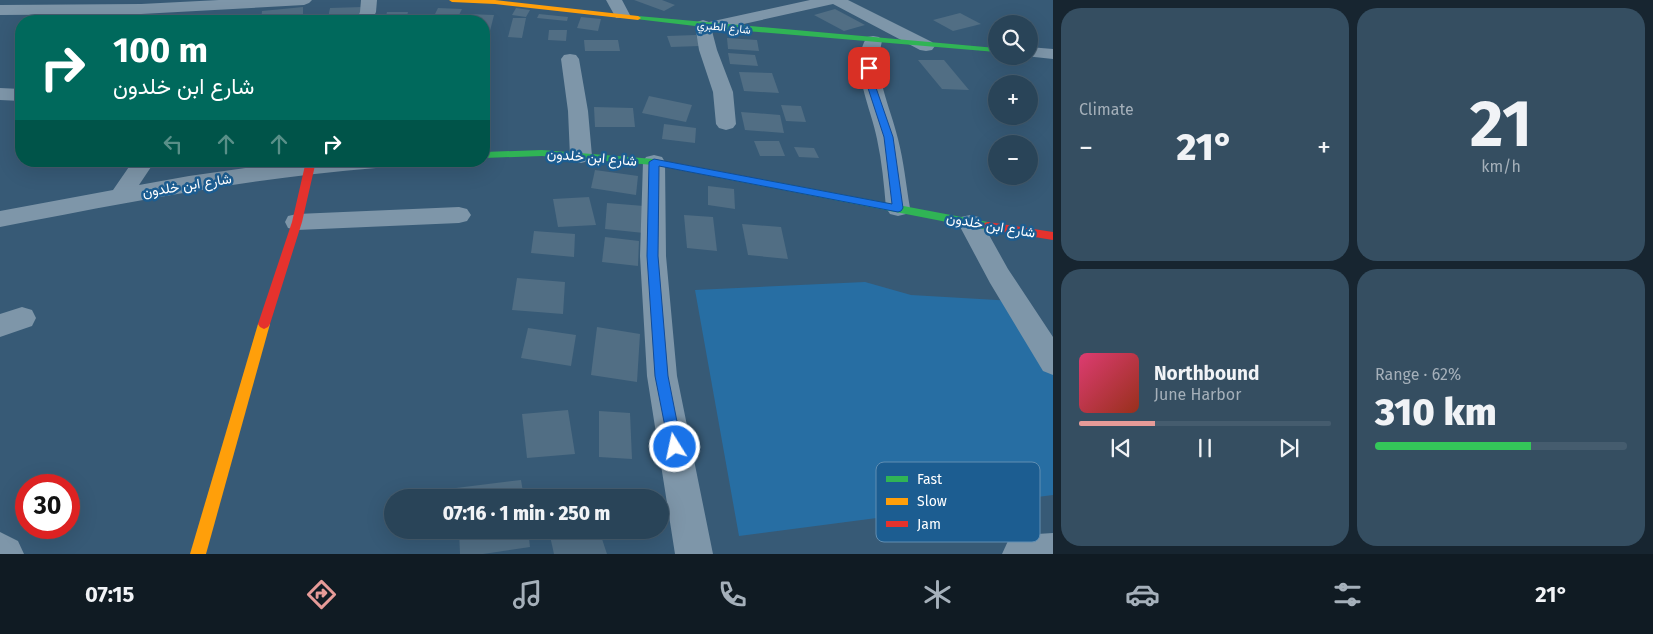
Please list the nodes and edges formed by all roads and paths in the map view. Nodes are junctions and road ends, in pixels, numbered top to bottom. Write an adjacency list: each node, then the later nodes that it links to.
1 (304, 0): 7 (street)
2 (369, 0): 8 (street)
3 (452, 0): 9 (street, شارع الطبري)
4 (614, 0): 9 (street)
5 (832, 0): 10 (street)
6 (836, 0): 12 (street)
7 (0, 10)
8 (367, 15)
9 (622, 15): 10 (street, شارع الطبري)
10 (708, 25): 11 (street, شارع الطبري); 19 (street)
11 (873, 41): 12 (street, شارع الطبري); 27 (street)
12 (926, 46): 13 (street, شارع الطبري)
13 (988, 50)
14 (1040, 53): 16 (street)
15 (570, 59): 21 (street)
16 (1053, 66)
17 (0, 94): 18 (street)
18 (15, 95)
19 (726, 124)
20 (490, 156): 21 (street, شارع ابن خلدون)
21 (581, 156): 22 (street, شارع ابن خلدون)
22 (654, 162): 27 (street, شارع ابن خلدون); 40 (street)
23 (140, 167): 26 (street)
24 (291, 167): 26 (street, شارع ابن خلدون)
25 (309, 167): 31 (street)
26 (121, 195): 28 (street, شارع ابن خلدون)
27 (898, 208): 32 (street, شارع ابن خلدون)
28 (30, 214): 30 (street, شارع ابن خلدون); 34 (street)
29 (459, 215): 31 (street)
30 (0, 219)
31 (297, 222): 39 (street)
32 (970, 223): 33 (street, شارع ابن خلدون); 35 (street)
33 (1053, 236)
34 (0, 239)
35 (1053, 362)
36 (0, 550): 38 (street)
37 (1053, 551): 41 (street)
38 (5, 554)
39 (198, 554)
40 (694, 554)
41 (1021, 554)

